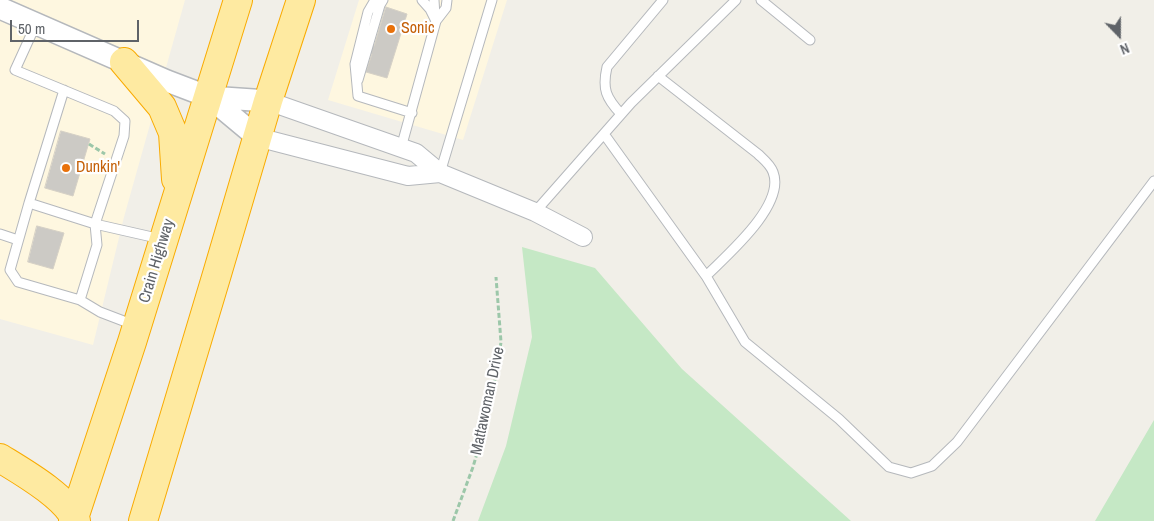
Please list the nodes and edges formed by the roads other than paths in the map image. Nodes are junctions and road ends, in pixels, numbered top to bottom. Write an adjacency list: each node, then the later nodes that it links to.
1 (238, 0): 20 (highway, Crain Highway)
2 (301, 0): 21 (highway)
3 (376, 0): 18 (lane)
4 (384, 0): 18 (lane)
5 (422, 0): 13 (lane)
6 (434, 0): 13 (lane)
7 (447, 0): 13 (lane)
8 (492, 0): 27 (lane)
9 (663, 0): 23 (lane)
10 (736, 0): 17 (lane)
11 (761, 0): 15 (lane)
12 (7, 9): 14 (street)
13 (436, 22): 22 (lane)
14 (36, 24): 16 (street); 19 (lane)
15 (810, 40)
16 (124, 62): 20 (street); 29 (highway)
17 (658, 76): 23 (lane); 37 (lane)
18 (357, 82): 22 (lane)
19 (64, 90): 30 (lane); 32 (lane)
20 (208, 97): 21 (street); 25 (street); 29 (highway, Crain Highway)
21 (268, 101): 25 (highway); 26 (street)
22 (412, 113): 26 (lane)
23 (621, 114): 24 (lane)
24 (604, 134): 31 (lane); 37 (lane)
25 (257, 136): 27 (street); 42 (highway)
26 (402, 148): 27 (street)
27 (440, 173): 31 (street)
28 (1154, 181): 37 (lane)
29 (177, 198): 36 (highway, Crain Highway)
30 (28, 203): 32 (lane); 35 (lane)
31 (535, 212): 34 (street)
32 (95, 224): 36 (lane); 38 (lane)
33 (0, 234): 35 (lane)
34 (582, 237)
35 (18, 240): 38 (lane)
36 (164, 240): 39 (highway, Crain Highway)
37 (706, 276)
38 (80, 300): 39 (lane)
39 (137, 326): 41 (highway, Crain Highway)
40 (0, 458): 41 (highway)
41 (75, 520)
42 (143, 521)

